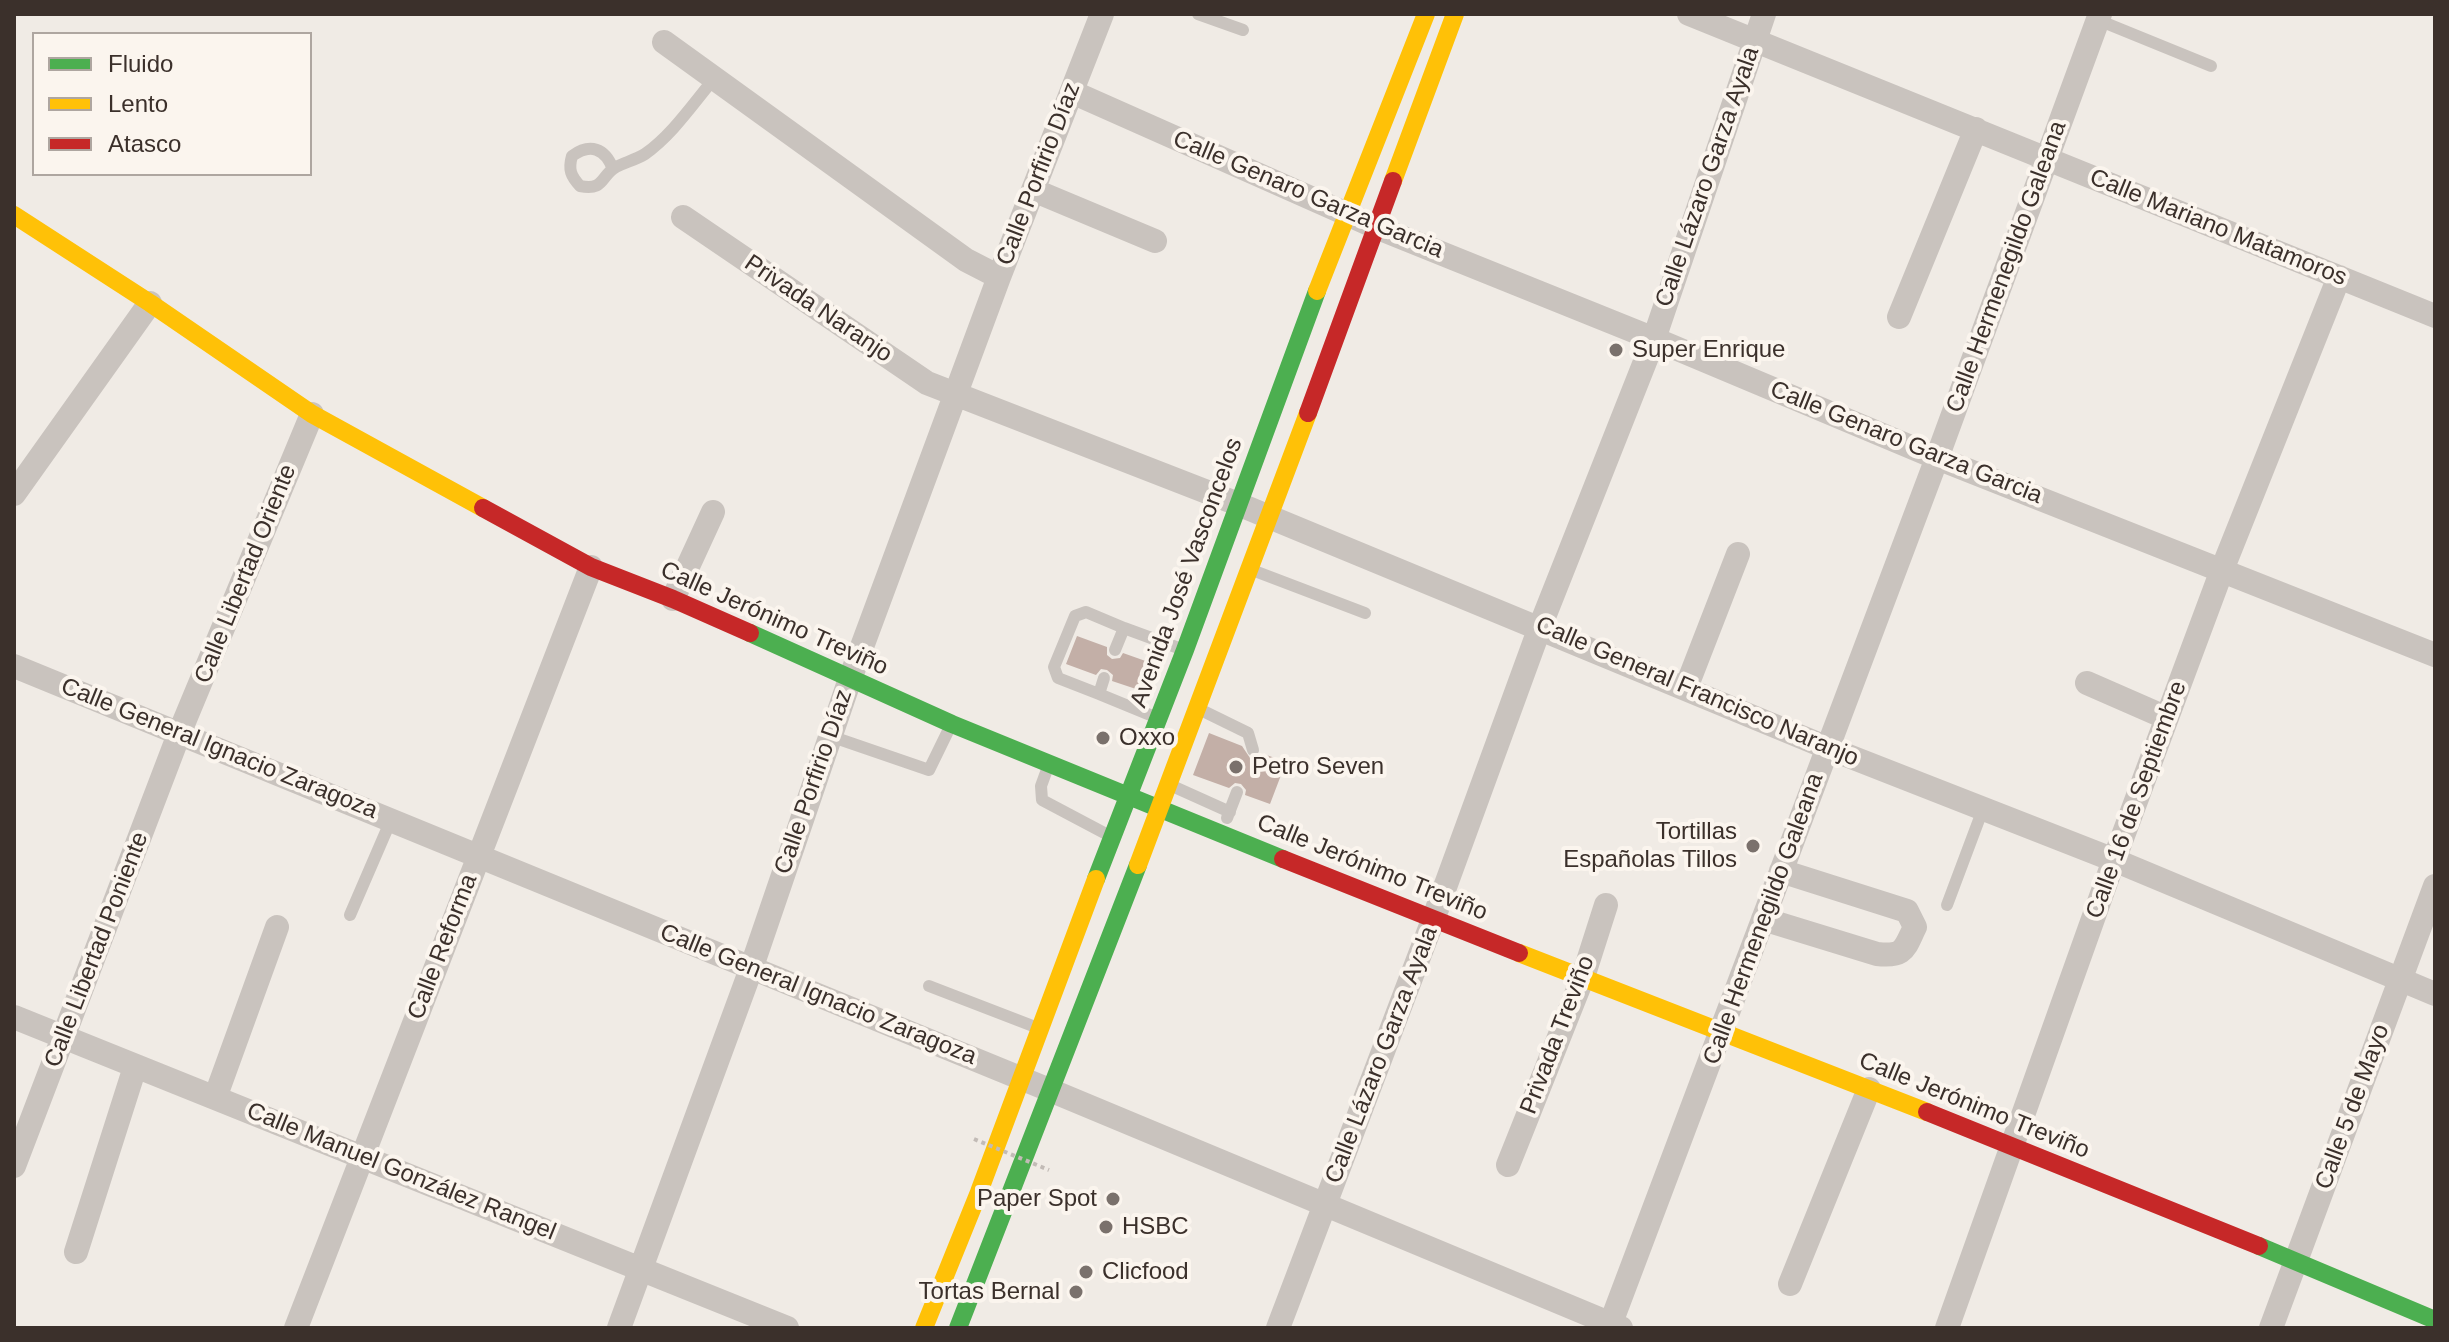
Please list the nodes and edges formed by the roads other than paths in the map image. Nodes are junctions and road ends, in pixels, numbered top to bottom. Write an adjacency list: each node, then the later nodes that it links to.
1 (1102, 14): 13 (street, Calle Porfirio Díaz)
2 (1198, 14): 8 (lane)
3 (1426, 14): 18 (main road, Avenida José Vasconcelos)
4 (1455, 14): 21 (main road, Avenida José Vasconcelos)
5 (1689, 14): 10 (street, Calle Mariano Matamoros)
6 (1764, 14): 10 (street, Calle Lázaro Garza Ayala)
7 (2099, 17): 11 (lane); 15 (street, Calle Hermenegildo Galeana)
8 (1243, 30)
9 (664, 42): 12 (street)
10 (1753, 42): 14 (street, Calle Mariano Matamoros); 28 (street, Calle Lázaro Garza Ayala)
11 (2211, 66)
12 (713, 80): 16 (lane); 23 (street)
13 (1072, 92): 17 (street, Calle Porfirio Díaz); 18 (street, Calle Genaro Garza Garcia)
14 (1976, 129): 15 (street, Calle Mariano Matamoros); 27 (street)
15 (2047, 159): 24 (street, Calle Mariano Matamoros); 31 (street, Calle Hermenegildo Galeana)
16 (613, 169)
17 (1033, 190): 22 (street); 23 (street, Calle Porfirio Díaz)
18 (1346, 213): 21 (street, Calle Genaro Garza Garcia); 33 (main road, Avenida José Vasconcelos)
19 (14, 215): 25 (main road, Calle Jerónimo Treviño)
20 (683, 217): 29 (street, Privada Naranjo)
21 (1376, 227): 28 (street, Calle Genaro Garza Garcia); 35 (main road, Avenida José Vasconcelos)
22 (1155, 241)
23 (999, 277): 29 (street, Calle Porfirio Díaz)
24 (2339, 277): 26 (street, Calle Mariano Matamoros); 40 (street, Calle 16 de Septiembre)
25 (150, 303): 30 (main road, Calle Jerónimo Treviño); 32 (street)
26 (2435, 316)
27 (1899, 317)
28 (1654, 339): 31 (street, Calle Genaro Garza Garcia); 43 (street, Calle Lázaro Garza Ayala)
29 (957, 393): 33 (street, Calle General Francisco Naranjo); 51 (street, Calle Porfirio Díaz)
30 (312, 414): 38 (main road, Calle Jerónimo Treviño); 61 (street, Calle Libertad Oriente)
31 (1937, 458): 40 (street, Calle Genaro Garza Garcia); 63 (street, Calle Hermenegildo Galeana)
32 (14, 494)
33 (1238, 504): 35 (street, Calle General Francisco Naranjo); 37 (main road, Avenida José Vasconcelos)
34 (713, 512): 41 (street)
35 (1269, 518): 39 (main road, Avenida José Vasconcelos); 43 (street, Calle General Francisco Naranjo)
36 (1738, 554): 53 (street)
37 (1219, 558): 39 (lane); 46 (main road, Avenida José Vasconcelos)
38 (591, 567): 41 (main road, Calle Jerónimo Treviño); 76 (street, Calle Reforma)
39 (1248, 569): 42 (lane); 48 (main road, Avenida José Vasconcelos)
40 (2222, 570): 47 (street, Calle Genaro Garza Garcia); 57 (street, Calle 16 de Septiembre)
41 (673, 599): 51 (main road, Calle Jerónimo Treviño)
42 (1365, 613)
43 (1540, 627): 53 (street, Calle General Francisco Naranjo); 84 (street, Calle Lázaro Garza Ayala)
44 (1124, 628): 45 (lane); 46 (lane); 54 (lane)
45 (1115, 650)
46 (1185, 650): 48 (lane); 55 (main road, Avenida José Vasconcelos)
47 (2435, 655)
48 (1214, 661): 56 (main road, Avenida José Vasconcelos)
49 (14, 666): 61 (street, Calle General Ignacio Zaragoza)
50 (1104, 678): 54 (lane)
51 (850, 679): 59 (main road, Calle Jerónimo Treviño); 62 (street, Calle Porfirio Díaz)
52 (2087, 683): 57 (street)
53 (1686, 688): 63 (street, Calle General Francisco Naranjo)
54 (1099, 694): 58 (lane)
55 (1168, 696): 56 (lane); 58 (main road, Avenida José Vasconcelos)
56 (1196, 708): 60 (main road, Avenida José Vasconcelos); 64 (lane)
57 (2167, 718): 77 (street, Calle 16 de Septiembre)
58 (1159, 719): 60 (lane); 66 (main road, Avenida José Vasconcelos)
59 (952, 724): 62 (lane); 65 (main road, Calle Jerónimo Treviño)
60 (1187, 730): 67 (main road, Avenida José Vasconcelos)
61 (179, 734): 73 (street, Calle General Ignacio Zaragoza); 94 (street, Calle Libertad Poniente)
62 (830, 736): 86 (street, Calle Porfirio Díaz)
63 (1828, 748): 71 (street, Calle General Francisco Naranjo); 78 (street, Calle Hermenegildo Galeana)
64 (1253, 750)
65 (1050, 761): 69 (main road, Calle Jerónimo Treviño); 75 (lane)
66 (1138, 771): 67 (lane); 69 (main road, Avenida José Vasconcelos)
67 (1166, 783): 70 (main road, Avenida José Vasconcelos); 72 (lane)
68 (1237, 792): 72 (lane)
69 (1128, 795): 70 (main road, Calle Jerónimo Treviño); 75 (main road, Avenida José Vasconcelos)
70 (1158, 807): 74 (main road, Calle Jerónimo Treviño); 75 (main road, Avenida José Vasconcelos)
71 (1983, 809): 77 (street, Calle General Francisco Naranjo); 81 (lane)
72 (1230, 812): 74 (lane)
73 (391, 820): 76 (street, Calle General Ignacio Zaragoza); 82 (lane)
74 (1221, 832): 84 (main road, Calle Jerónimo Treviño)
75 (1126, 844): 93 (main road, Avenida José Vasconcelos); 93 (main road, Avenida José Vasconcelos)
76 (479, 855): 86 (street, Calle General Ignacio Zaragoza); 101 (street, Calle Reforma)
77 (2114, 860): 88 (street, Calle General Francisco Naranjo); 100 (street, Calle 16 de Septiembre)
78 (1781, 871): 83 (street, Calle Hermenegildo Galeana); 83 (street)
79 (2435, 886): 88 (street, Calle 5 de Mayo)
80 (1606, 905): 87 (street, Privada Treviño)
81 (1947, 905)
82 (350, 915)
83 (1763, 919): 92 (street, Calle Hermenegildo Galeana)
84 (1433, 920): 87 (main road, Calle Jerónimo Treviño); 104 (street, Calle Lázaro Garza Ayala)
85 (277, 927): 99 (street)
86 (751, 969): 96 (street, Calle General Ignacio Zaragoza); 107 (street, Calle Porfirio Díaz)
87 (1583, 977): 92 (main road, Calle Jerónimo Treviño); 102 (street, Privada Treviño)
88 (2399, 979): 90 (street, Calle General Francisco Naranjo); 106 (street, Calle 5 de Mayo)
89 (929, 986): 93 (lane)
90 (2435, 994)
91 (14, 1017): 94 (street, Calle Manuel González Rangel)
92 (1723, 1031): 97 (main road, Calle Jerónimo Treviño); 110 (street, Calle Hermenegildo Galeana)
93 (1055, 1035): 96 (main road, Avenida José Vasconcelos); 98 (main road, Avenida José Vasconcelos)
94 (63, 1038): 95 (street, Calle Manuel González Rangel); 103 (street, Calle Libertad Poniente)
95 (135, 1067): 99 (street, Calle Manuel González Rangel); 105 (street)
96 (1021, 1078): 98 (street, Calle General Ignacio Zaragoza); 114 (main road, Avenida José Vasconcelos)
97 (1869, 1089): 100 (main road, Calle Jerónimo Treviño); 108 (street)
98 (1052, 1091): 104 (street, Calle General Ignacio Zaragoza); 115 (main road, Avenida José Vasconcelos)
99 (215, 1098): 101 (street, Calle Manuel González Rangel)
100 (2012, 1147): 106 (main road, Calle Jerónimo Treviño); 117 (street, Calle 16 de Septiembre)
101 (362, 1156): 107 (street, Calle Manuel González Rangel); 111 (street, Calle Reforma)
102 (1508, 1165)
103 (14, 1166)
104 (1325, 1207): 110 (street, Calle General Ignacio Zaragoza); 116 (street, Calle Lázaro Garza Ayala)
105 (76, 1252)
106 (2296, 1261): 109 (main road, Calle Jerónimo Treviño); 118 (street, Calle 5 de Mayo)
107 (641, 1268): 112 (street, Calle Porfirio Díaz); 113 (street, Calle Manuel González Rangel)
108 (1790, 1284)
109 (2435, 1320)
110 (1613, 1327)
111 (296, 1328)
112 (619, 1328)
113 (787, 1328)
114 (924, 1328)
115 (958, 1328)
116 (1278, 1328)
117 (1947, 1328)
118 (2271, 1328)

